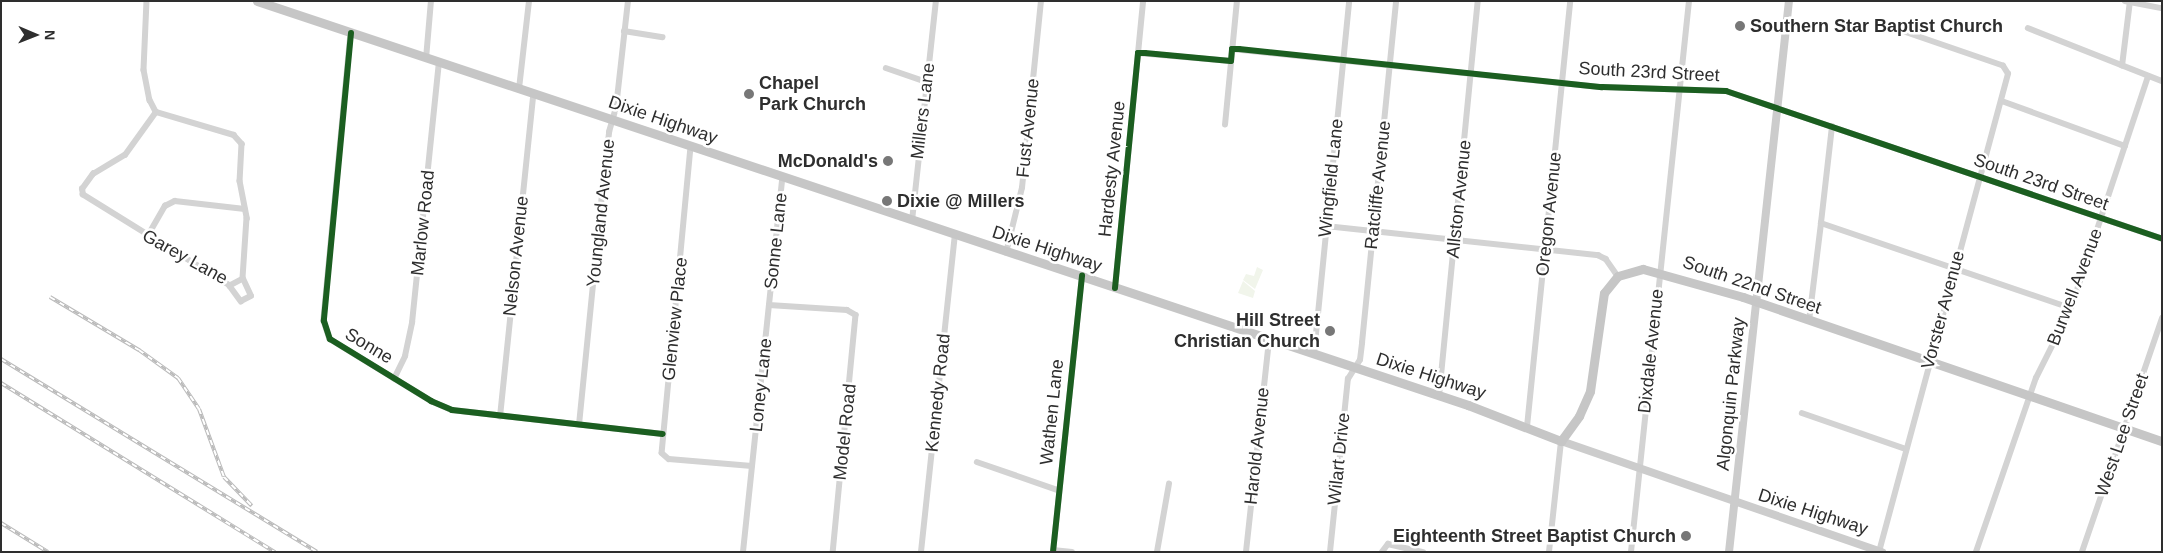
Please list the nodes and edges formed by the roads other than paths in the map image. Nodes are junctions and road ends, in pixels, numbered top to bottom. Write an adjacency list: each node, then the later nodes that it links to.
1 (147, 1): 42 (street)
2 (257, 1): 21 (main road, Dixie Highway)
3 (431, 1): 25 (street)
4 (529, 1): 37 (street)
5 (628, 1): 20 (street, Youngland Avenue)
6 (936, 1): 35 (street, Millers Lane)
7 (1041, 1): 61 (street, Fust Avenue)
8 (1143, 1): 24 (street, Hardesty Avenue)
9 (1237, 1): 23 (street)
10 (1348, 1): 26 (street, Wingfield Lane)
11 (1396, 1): 29 (street, Ratcliffe Avenue)
12 (1478, 1): 32 (street, Allston Avenue)
13 (1570, 1): 36 (street, Oregon Avenue)
14 (1689, 1): 38 (street, Dixdale Avenue)
15 (1789, 1): 41 (main road, Algonquin Parkway)
16 (2128, 2): 17 (street); 30 (street)
17 (2162, 8)
18 (1890, 27): 40 (street, Vorster Avenue)
19 (2028, 28): 30 (street)
20 (624, 31): 22 (street); 43 (street, Youngland Avenue)
21 (351, 33): 25 (main road, Dixie Highway); 78 (street, Sonne)
22 (663, 38)
23 (1232, 49): 26 (street, South 23rd Street); 27 (street)
24 (1138, 53): 27 (street); 68 (street, Hardesty Avenue)
25 (426, 59): 28 (main road, Dixie Highway)
26 (1343, 60): 29 (street, South 23rd Street); 54 (street, Wingfield Lane)
27 (1231, 61): 44 (street)
28 (439, 63): 37 (main road, Dixie Highway); 78 (street, Marlow Road)
29 (1390, 66): 32 (street, South 23rd Street); 55 (street, Ratcliffe Avenue)
30 (2122, 66): 33 (street)
31 (886, 68): 35 (street)
32 (1471, 73): 36 (street, South 23rd Street); 59 (street, Allston Avenue)
33 (2148, 76): 34 (street); 46 (street, Burwell Avenue)
34 (2162, 81)
35 (927, 82): 52 (street, Millers Lane)
36 (1562, 83): 38 (street, South 23rd Street); 60 (street, Oregon Avenue)
37 (519, 89): 39 (main road, Dixie Highway)
38 (1680, 89): 41 (street, South 23rd Street); 63 (street, Dixdale Avenue)
39 (533, 95): 43 (main road, Dixie Highway); 82 (street, Nelson Avenue)
40 (2002, 101): 46 (street); 48 (street, Vorster Avenue)
41 (1777, 108): 45 (street, South 23rd Street); 69 (main road, Algonquin Parkway)
42 (156, 112): 50 (street, Garey Lane); 57 (street, Garey Lane)
43 (613, 120): 47 (main road, Dixie Highway); 83 (street, Youngland Avenue)
44 (1225, 124)
45 (1832, 127): 48 (street, South 23rd Street); 53 (street)
46 (2126, 146): 51 (street, Burwell Avenue)
47 (692, 147): 49 (main road, Dixie Highway); 86 (street, Glenview Place)
48 (1980, 176): 51 (street, South 23rd Street); 62 (street, Vorster Avenue)
49 (782, 178): 52 (main road, Dixie Highway); 70 (street, Sonne Lane)
50 (245, 208): 57 (street); 66 (street, Garey Lane)
51 (2101, 218): 58 (street, South 23rd Street); 71 (street, Burwell Avenue)
52 (912, 221): 56 (main road, Dixie Highway)
53 (1821, 223): 62 (street); 73 (street)
54 (1326, 226): 55 (street); 75 (street, Wingfield Lane)
55 (1373, 231): 59 (street); 77 (street, Ratcliffe Avenue)
56 (955, 235): 61 (main road, Dixie Highway); 100 (street, Kennedy Road)
57 (147, 237): 67 (street, Garey Lane)
58 (2162, 239)
59 (1455, 240): 60 (street); 79 (street, Allston Avenue)
60 (1546, 249): 65 (street); 84 (street, Oregon Avenue)
61 (1006, 253): 64 (main road, Dixie Highway)
62 (1956, 266): 71 (street); 76 (street, Vorster Avenue)
63 (1660, 272): 65 (main road, South 22nd Street); 69 (main road, South 22nd Street); 92 (street, Dixdale Avenue)
64 (1082, 276): 68 (main road, Dixie Highway); 94 (street, Wathen Lane)
65 (1618, 276): 87 (main road)
66 (243, 279): 67 (street, Garey Lane); 67 (street)
67 (230, 286)
68 (1115, 288): 74 (main road, Dixie Highway)
69 (1756, 302): 73 (main road, South 22nd Street); 95 (main road, Algonquin Parkway)
70 (769, 304): 91 (street, Loney Lane); 99 (street, Model Road)
71 (2070, 308): 80 (street, Burwell Avenue)
72 (2162, 318): 85 (street, West Lee Street)
73 (1809, 321): 76 (main road, South 22nd Street)
74 (1269, 339): 75 (main road, Dixie Highway); 103 (street, Harold Avenue)
75 (1314, 354): 77 (main road, Dixie Highway)
76 (1929, 362): 80 (main road, South 22nd Street); 89 (street, Vorster Avenue)
77 (1354, 367): 79 (main road, Dixie Highway); 104 (street, Wilart Drive)
78 (394, 379): 82 (street, Sonne)
79 (1439, 396): 84 (main road, Dixie Highway)
80 (2029, 396): 85 (main road, South 22nd Street); 110 (street, Burwell Avenue)
81 (1802, 413): 89 (street)
82 (500, 417): 83 (street, Sonne)
83 (579, 425): 86 (street, Sonne)
84 (1527, 427): 87 (main road, Dixie Highway)
85 (2124, 428): 88 (main road, South 22nd Street); 111 (street, West Lee Street)
86 (663, 434): 91 (street, Glenview Place)
87 (1561, 441): 92 (main road, Dixie Highway); 107 (street)
88 (2162, 441)
89 (1906, 449): 97 (street, Vorster Avenue)
90 (977, 462): 94 (street)
91 (752, 466): 98 (street, Loney Lane)
92 (1638, 469): 95 (main road, Dixie Highway); 108 (street, Dixdale Avenue)
93 (1169, 484): 102 (street)
94 (1058, 490): 96 (street, Wathen Lane)
95 (1734, 503): 97 (main road, Dixie Highway); 109 (main road, Algonquin Parkway)
96 (1053, 551): 101 (street)
97 (1880, 551)
98 (743, 552)
99 (833, 552)
100 (921, 552)
101 (1072, 552)
102 (1158, 552)
103 (1246, 552)
104 (1330, 552)
105 (1382, 552): 106 (street)
106 (1423, 552)
107 (1549, 552)
108 (1632, 552)
109 (1729, 552)
110 (1976, 552)
111 (2082, 552)

